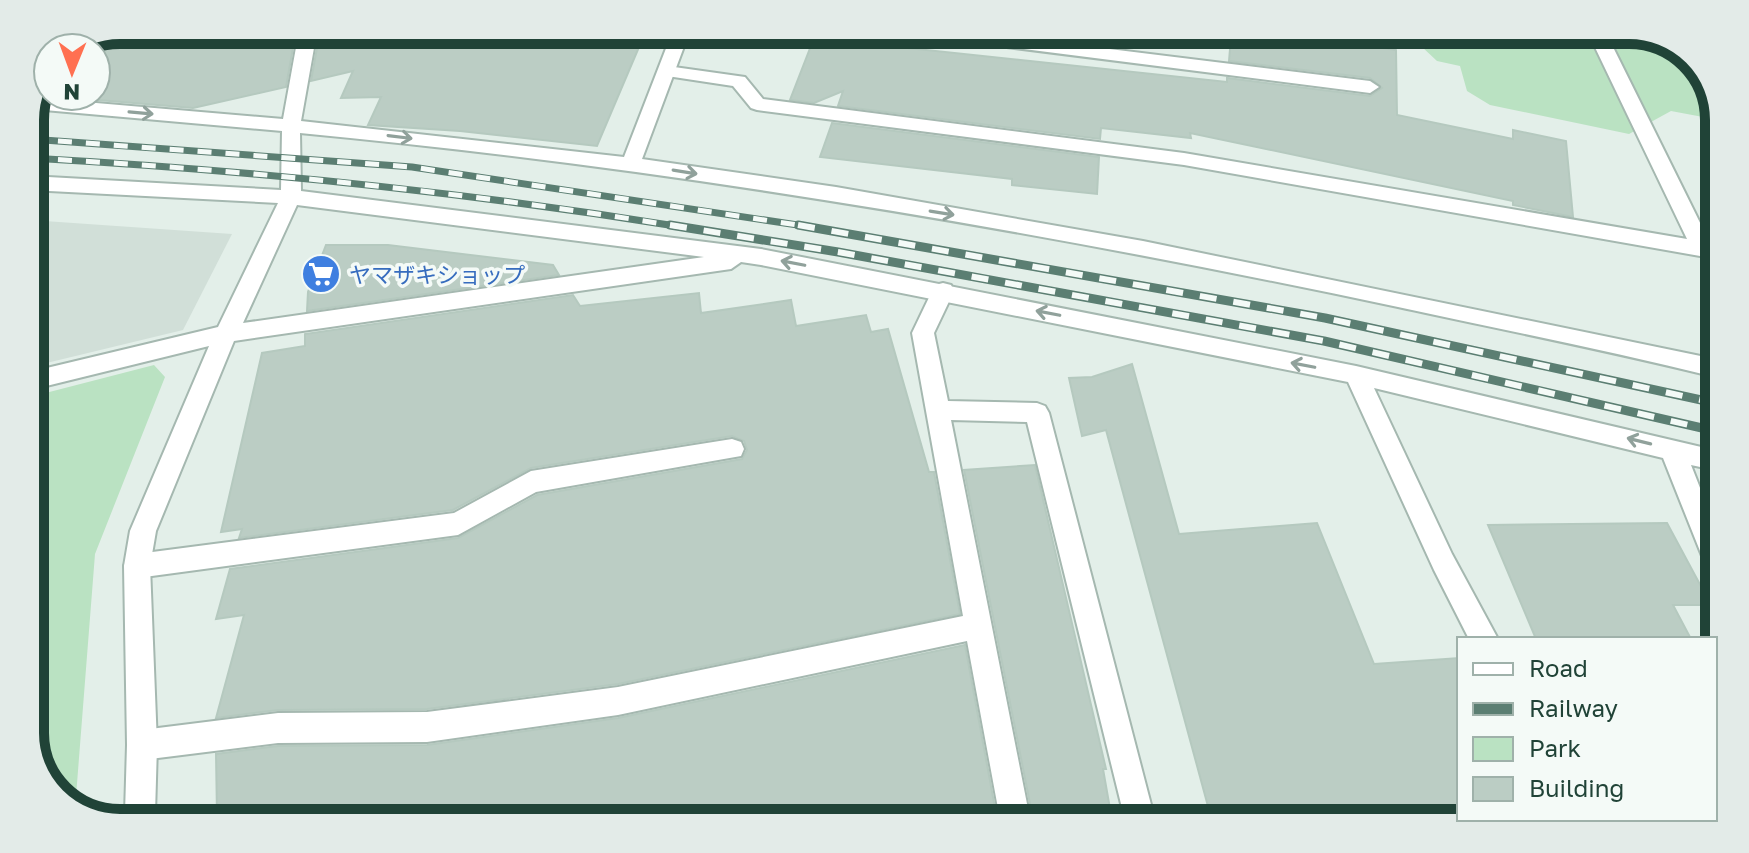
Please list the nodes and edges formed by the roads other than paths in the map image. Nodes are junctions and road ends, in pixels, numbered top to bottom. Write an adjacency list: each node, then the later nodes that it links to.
1 (306, 44): 8 (street)
2 (677, 44): 5 (street)
3 (1024, 44): 6 (street)
4 (1603, 44): 12 (street)
5 (667, 71): 9 (street); 13 (street)
6 (1370, 87)
7 (112, 110): 8 (street, one-way to 8)
8 (291, 125): 9 (street, one-way to 9); 11 (street)
9 (631, 164): 17 (street, one-way to 17)
10 (44, 184): 11 (street)
11 (291, 197): 14 (street); 16 (street)
12 (1705, 241)
13 (1705, 250)
14 (761, 257): 15 (street, one-way to 14); 16 (street)
15 (943, 291): 18 (street, one-way to 15); 20 (street)
16 (229, 333): 19 (street); 25 (street)
17 (1705, 366)
18 (1356, 375): 22 (street, one-way to 18); 27 (street)
19 (44, 378)
20 (938, 410): 26 (street); 31 (street)
21 (732, 449): 25 (street)
22 (1672, 449): 23 (street); 24 (street)
23 (1705, 458)
24 (1705, 533)
25 (137, 566): 28 (street)
26 (979, 626): 28 (street); 30 (street)
27 (1483, 637)
28 (142, 745): 29 (street)
29 (140, 809)
30 (1013, 809)
31 (1137, 809)

